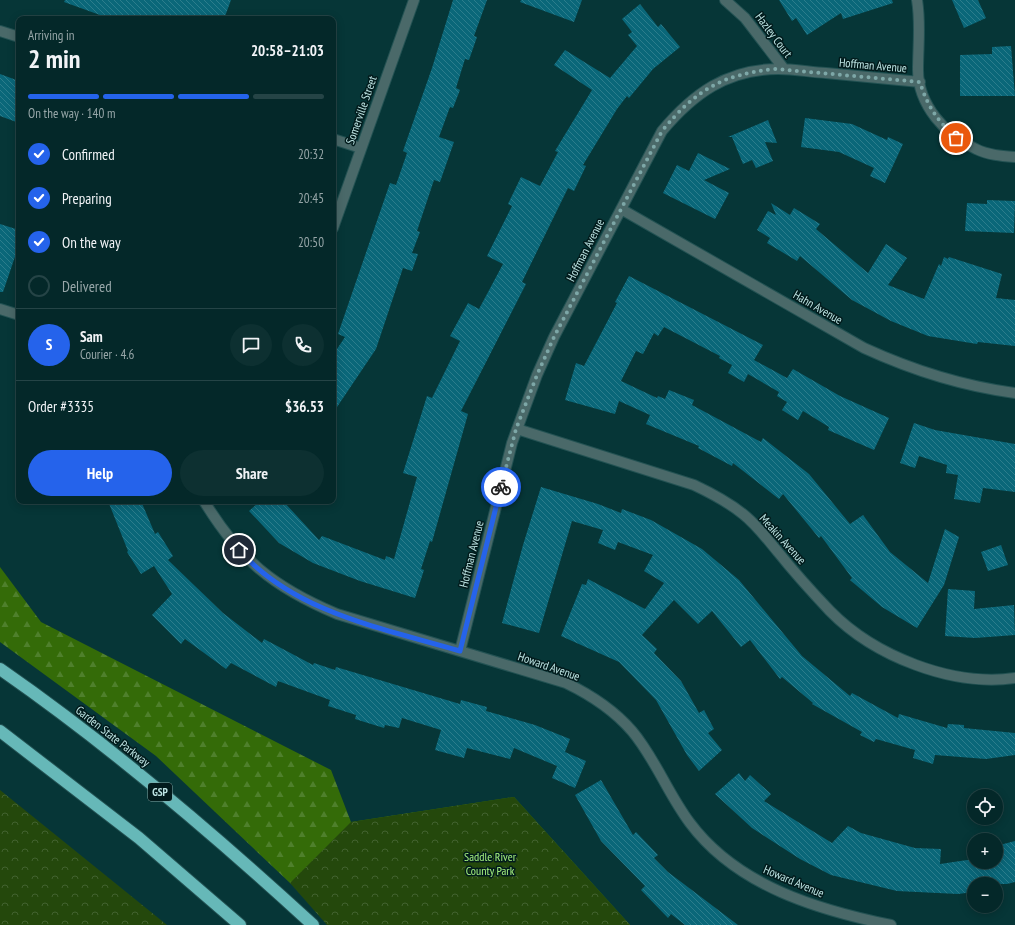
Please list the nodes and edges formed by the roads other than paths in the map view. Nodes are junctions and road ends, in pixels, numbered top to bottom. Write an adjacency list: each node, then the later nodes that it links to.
1 (414, 0): 9 (street, Somerville Street)
2 (725, 0): 6 (street, Hazley Court)
3 (917, 0): 7 (street)
4 (0, 31): 5 (street)
5 (16, 36)
6 (784, 69): 7 (street, Hoffman Avenue); 11 (street, Hoffman Avenue)
7 (920, 82): 10 (street)
8 (336, 140): 9 (street)
9 (361, 148): 12 (street, Somerville Street)
10 (1015, 157)
11 (620, 209): 15 (street, Hahn Avenue); 16 (street, Hoffman Avenue)
12 (336, 219)
13 (0, 309): 14 (street)
14 (16, 314)
15 (1015, 393)
16 (516, 429): 18 (street, Hoffman Avenue); 20 (street, Meakin Avenue)
17 (206, 504): 18 (street, Howard Avenue)
18 (460, 651): 24 (street, Howard Avenue)
19 (0, 669): 23 (highway, Garden State Parkway / GSP)
20 (1015, 678)
21 (0, 731): 22 (highway)
22 (240, 925)
23 (313, 925)
24 (892, 925)

